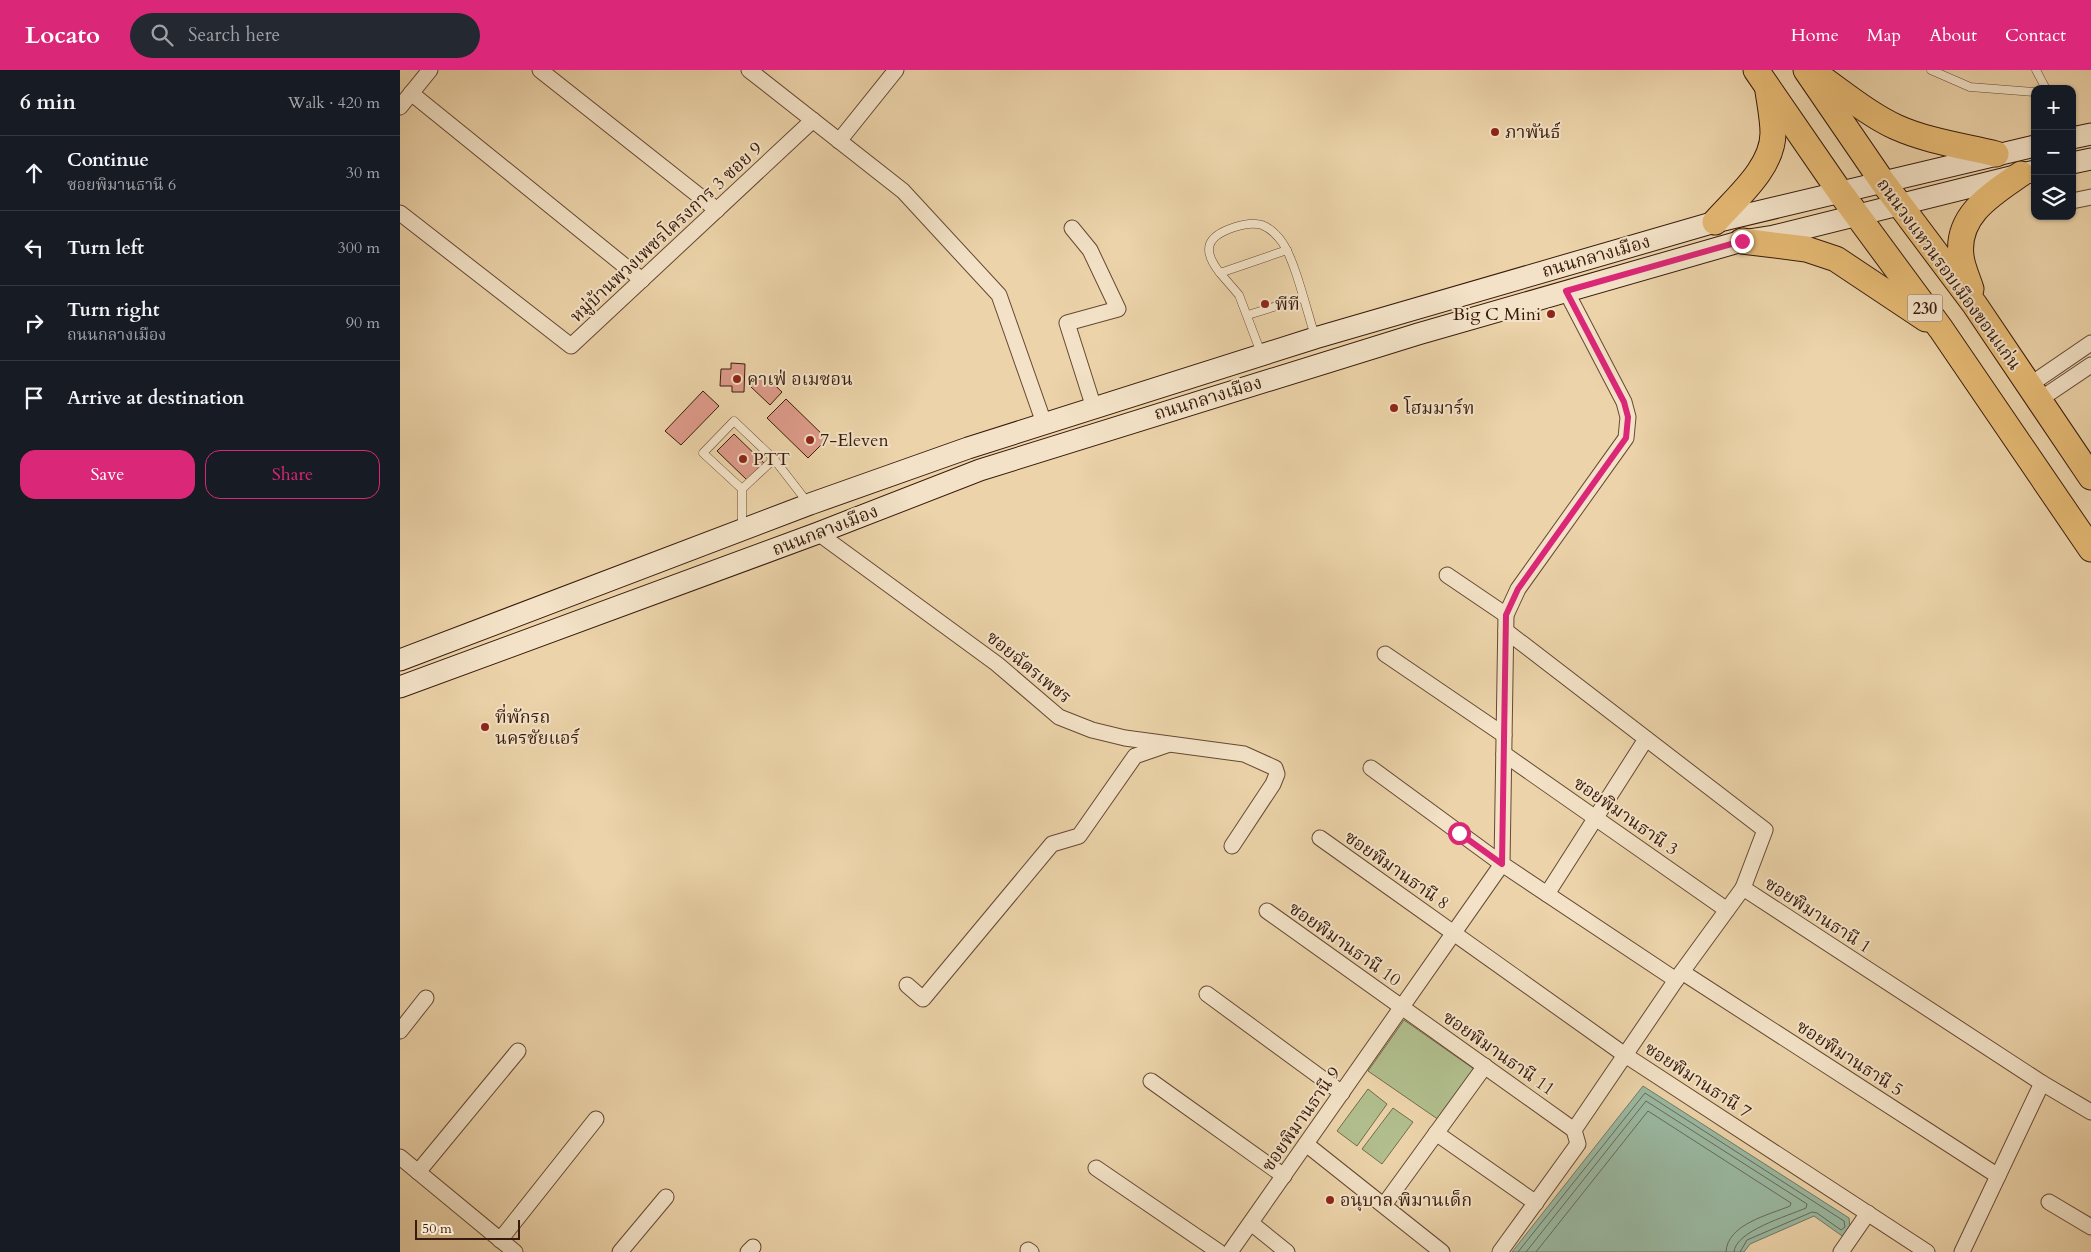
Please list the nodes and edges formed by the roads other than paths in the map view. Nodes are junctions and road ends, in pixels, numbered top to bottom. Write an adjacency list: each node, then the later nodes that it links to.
1 (430, 70): 12 (street)
2 (540, 70): 28 (street)
3 (749, 70): 14 (street)
4 (896, 70): 17 (street)
5 (1806, 70): 23 (highway, ถนนวงแหวนรอบเมืองขอนแก่น / 230)
6 (1810, 70): 19 (highway)
7 (1931, 70): 11 (lane)
8 (2036, 70): 10 (lane)
9 (1762, 79): 24 (highway, 230); 31 (highway)
10 (2044, 85)
11 (2031, 92)
12 (411, 93): 13 (street); 36 (street)
13 (400, 107)
14 (813, 120): 17 (street); 28 (street, หมู่บ้านพวงเพชรโครงการ 3 ซอย 9)
15 (2091, 134): 16 (main road)
16 (2076, 137)
17 (839, 141): 49 (street)
18 (2030, 147): 19 (main road, ถนนกลางเมือง)
19 (1996, 154): 23 (main road, ถนนกลางเมือง)
20 (2091, 159): 21 (main road)
21 (2076, 162)
22 (2030, 172): 27 (main road, ถนนกลางเมือง); 39 (highway)
23 (1882, 181): 24 (main road, ถนนกลางเมือง); 27 (highway, ถนนวงแหวนรอบเมืองขอนแก่น / 230)
24 (1840, 192): 30 (highway, 230); 31 (main road, ถนนกลางเมือง)
25 (2091, 197): 26 (street)
26 (2076, 200)
27 (1899, 204): 30 (main road, ถนนกลางเมือง); 39 (highway, ถนนวงแหวนรอบเมืองขอนแก่น / 230)
28 (717, 210): 36 (street, หมู่บ้านพวงเพชรโครงการ 3 ซอย 9)
29 (400, 213): 36 (street, หมู่บ้านพวงเพชรโครงการ 3 ซอย 9)
30 (1857, 214): 33 (main road, ถนนกลางเมือง); 41 (highway, 230)
31 (1715, 222): 42 (main road, ถนนกลางเมือง)
32 (1072, 228): 48 (street)
33 (1742, 241): 37 (main road, ถนนกลางเมือง); 41 (highway)
34 (1287, 250): 35 (lane); 35 (lane); 38 (lane)
35 (1220, 273): 40 (lane)
36 (642, 280)
37 (1566, 291): 45 (main road, ถนนกลางเมือง); 58 (street)
38 (1302, 298): 40 (lane); 42 (lane)
39 (1975, 305): 47 (highway, ถนนวงแหวนรอบเมืองขอนแก่น / 230)
40 (1248, 315): 44 (lane)
41 (1941, 329): 56 (highway, 230)
42 (1315, 338): 44 (main road, ถนนกลางเมือง); 45 (main road)
43 (2091, 344): 47 (street)
44 (1262, 355): 48 (main road, ถนนกลางเมือง)
45 (1322, 362): 55 (main road, ถนนกลางเมือง)
46 (2091, 365): 47 (street)
47 (2034, 393): 51 (highway, ถนนวงแหวนรอบเมืองขอนแก่น / 230)
48 (1094, 408): 49 (main road, ถนนกลางเมือง)
49 (1044, 424): 53 (main road, ถนนกลางเมือง)
50 (774, 459): 52 (lane); 52 (lane); 53 (lane)
51 (2088, 465)
52 (742, 489): 54 (lane)
53 (810, 504): 54 (main road, ถนนกลางเมือง)
54 (742, 532): 61 (main road, ถนนกลางเมือง)
55 (818, 533): 62 (main road, ถนนกลางเมือง); 65 (street, ซอยฉัตรเพชร)
56 (2091, 549)
57 (1447, 575): 58 (street)
58 (1506, 615): 59 (street)
59 (1506, 631): 63 (street); 64 (street, ซอยพิมานธานี 1)
60 (1385, 654): 63 (street)
61 (400, 660)
62 (400, 687)
63 (1504, 735): 66 (street)
64 (1646, 739): 68 (street); 72 (street, ซอยพิมานธานี 1)
65 (1168, 745): 70 (street, ซอยฉัตรเพชร); 78 (street)
66 (1504, 754): 68 (street, ซอยพิมานธานี 3); 71 (street)
67 (1371, 768): 71 (street, ซอยพิมานธานี 5)
68 (1596, 818): 73 (street); 74 (street, ซอยพิมานธานี 3)
69 (1320, 838): 76 (street, ซอยพิมานธานี 8)
70 (1232, 846)
71 (1502, 864): 73 (street, ซอยพิมานธานี 5); 76 (street, ซอยพิมานธานี 9)
72 (1743, 888): 74 (street); 87 (street, ซอยพิมานธานี 1)
73 (1547, 894): 77 (street, ซอยพิมานธานี 5)
74 (1727, 910): 77 (street)
75 (1267, 911): 81 (street, ซอยพิมานธานี 10)
76 (1454, 933): 81 (street, ซอยพิมานธานี 9); 84 (street, ซอยพิมานธานี 7)
77 (1679, 976): 84 (street); 98 (street, ซอยพิมานธานี 5)
78 (907, 985)
79 (1207, 994): 88 (street)
80 (426, 998): 82 (street)
81 (1402, 1007): 85 (street, ซอยพิมานธานี 11); 88 (street, ซอยพิมานธานี 9)
82 (400, 1030)
83 (518, 1051): 96 (street)
84 (1625, 1055): 91 (street); 103 (street, ซอยพิมานธานี 7)
85 (1484, 1066): 91 (street, ซอยพิมานธานี 11); 92 (street)
86 (1152, 1081): 97 (street)
87 (2042, 1083): 89 (street, ซอยพิมานธานี 1); 98 (street)
88 (1342, 1093): 93 (street, ซอยพิมานธานี 9)
89 (2091, 1112)
90 (596, 1119): 106 (street)
91 (1574, 1130): 101 (street)
92 (1436, 1133): 101 (street); 102 (street)
93 (1306, 1144): 97 (street, ซอยพิมานธานี 9); 102 (street)
94 (400, 1157): 96 (street)
95 (1096, 1168): 109 (street)
96 (418, 1172): 106 (street)
97 (1284, 1176): 104 (street, ซอยพิมานธานี 9)
98 (1998, 1176): 116 (street)
99 (666, 1197): 108 (street)
100 (2049, 1202): 105 (street)
101 (1536, 1203): 113 (street)
102 (1384, 1205): 112 (street)
103 (1868, 1213): 114 (street); 115 (street, ซอยพิมานธานี 7)
104 (1250, 1223): 110 (street, ซอยพิมานธานี 9); 111 (street)
105 (2091, 1227)
106 (500, 1240): 107 (street)
107 (515, 1252)
108 (620, 1252)
109 (1219, 1252)
110 (1230, 1252)
111 (1287, 1252)
112 (1442, 1252)
113 (1500, 1252)
114 (1841, 1252)
115 (1927, 1252)
116 (1962, 1252)

